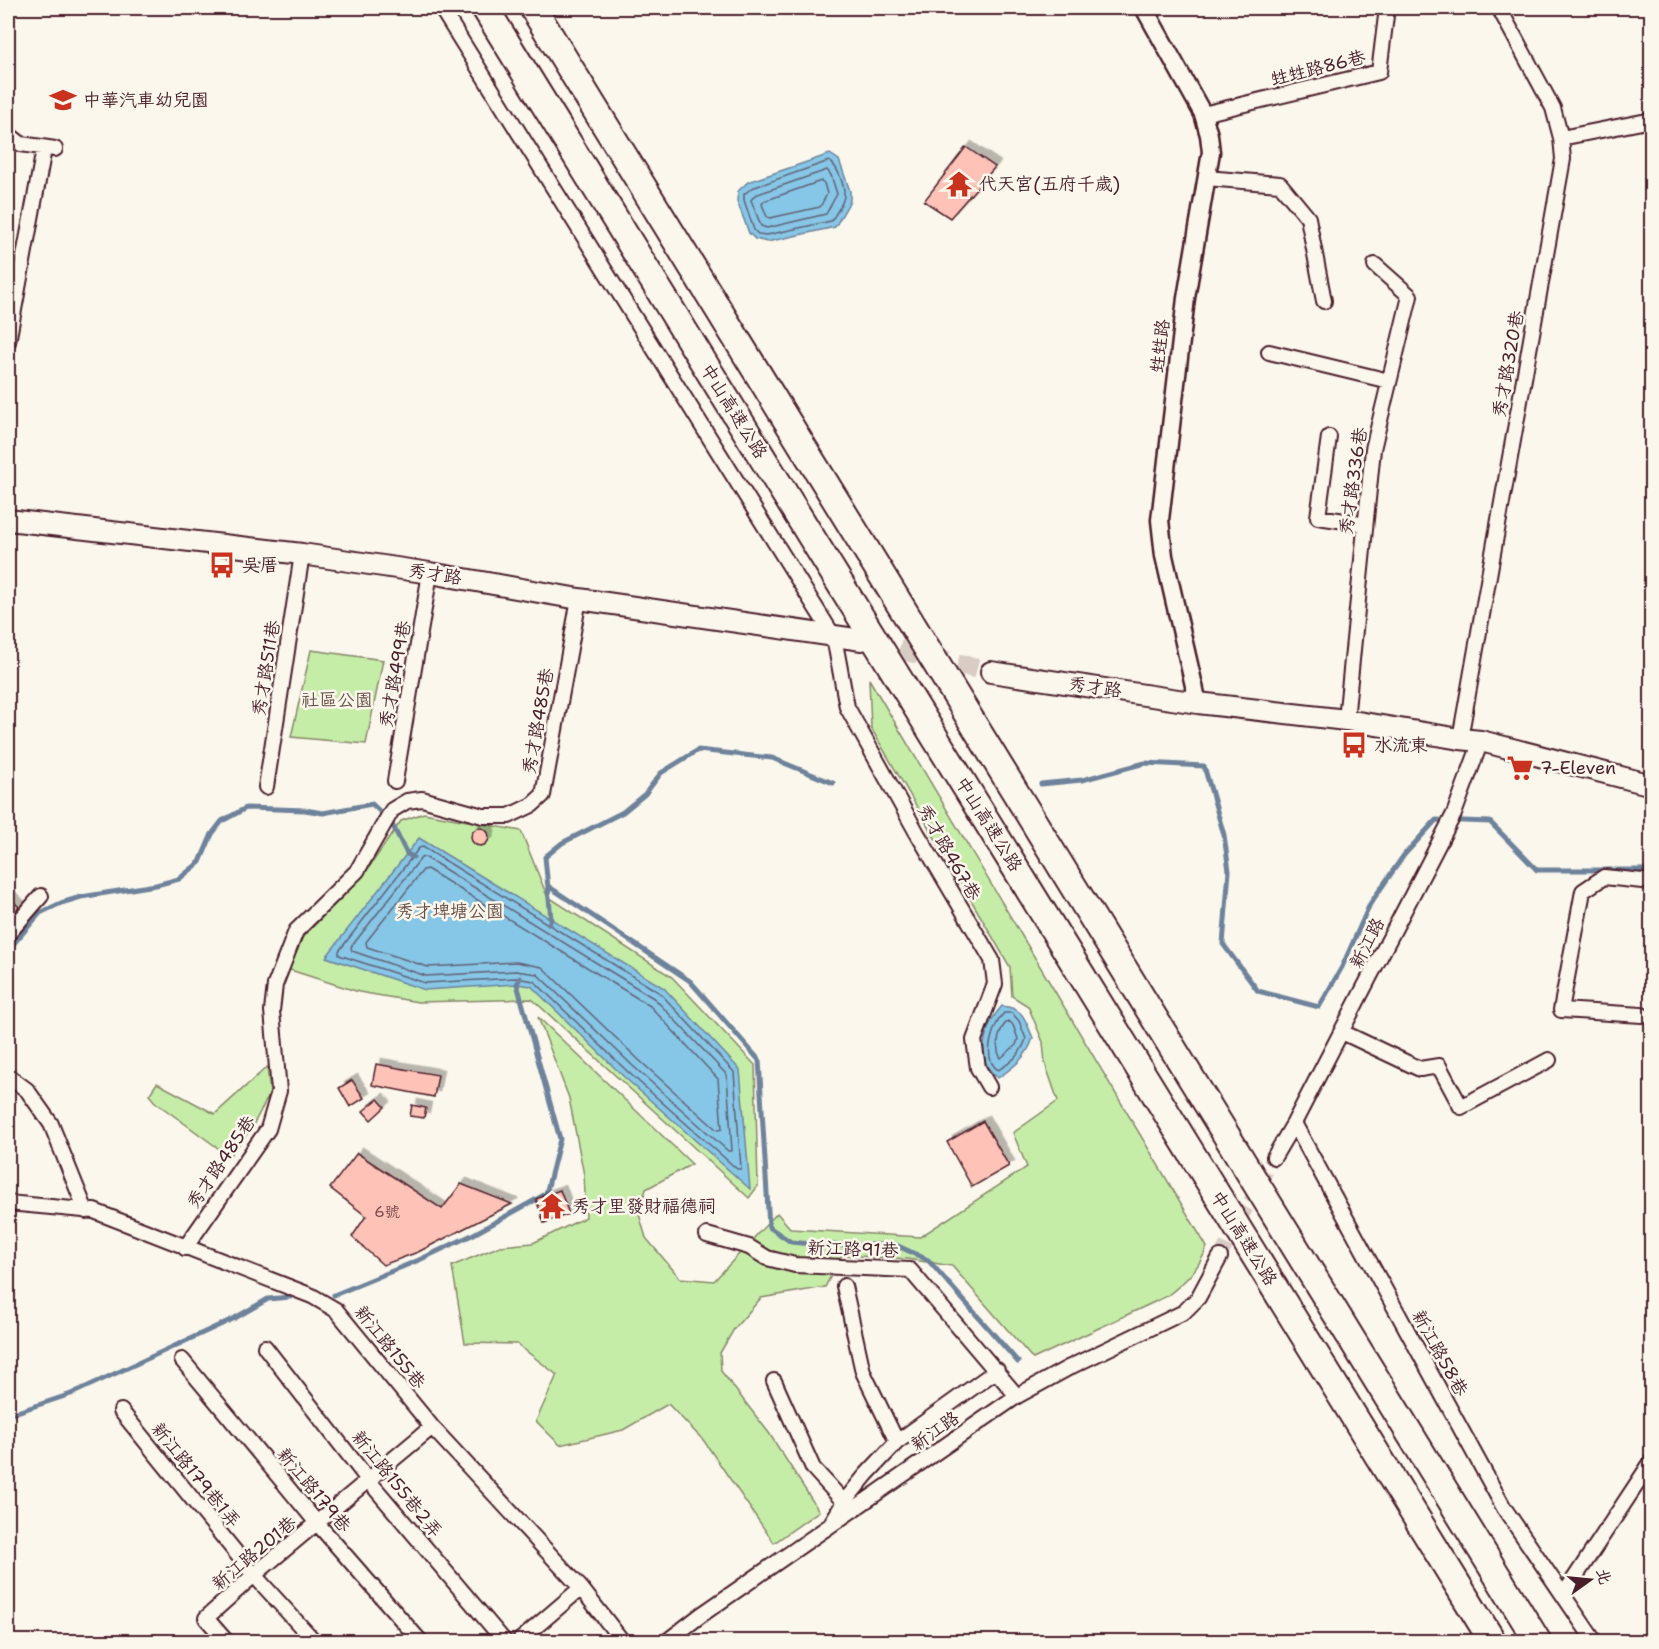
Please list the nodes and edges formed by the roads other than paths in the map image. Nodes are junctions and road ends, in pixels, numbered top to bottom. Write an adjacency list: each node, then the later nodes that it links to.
1 (441, 8): 23 (street)
2 (485, 8): 72 (highway, 中山高速公路)
3 (533, 8): 73 (highway)
4 (1144, 8): 7 (street, 甡甡路)
5 (1387, 8): 7 (street, 甡甡路86巷)
6 (1499, 8): 10 (street, 秀才路320巷)
7 (1203, 114): 11 (street, 甡甡路)
8 (1652, 120): 10 (street)
9 (8, 134): 14 (street)
10 (1561, 138): 28 (street, 秀才路320巷)
11 (1206, 178): 13 (street); 26 (street, 甡甡路)
12 (1375, 265): 16 (street, 秀才路336巷)
13 (1324, 301)
14 (8, 342)
15 (1269, 352): 16 (street)
16 (1389, 381): 19 (street, 秀才路336巷)
17 (1329, 437): 19 (street)
18 (8, 520): 20 (main road, 秀才路)
19 (1365, 524): 27 (street, 秀才路336巷)
20 (302, 554): 21 (main road, 秀才路); 32 (street, 秀才路511巷)
21 (430, 573): 22 (main road, 秀才路); 30 (street, 秀才路499巷)
22 (579, 598): 23 (main road, 秀才路); 46 (street, 秀才路485巷)
23 (834, 637): 24 (main road, 秀才路); 40 (street, 秀才路467巷)
24 (862, 640)
25 (991, 672): 26 (main road, 秀才路)
26 (1198, 703): 27 (main road, 秀才路)
27 (1346, 720): 28 (main road, 秀才路)
28 (1460, 740): 29 (main road, 秀才路)
29 (1481, 741): 31 (main road, 秀才路); 37 (street, 新江路)
30 (395, 781)
31 (1652, 785)
32 (266, 787)
33 (1652, 882): 36 (street)
34 (41, 896): 35 (street)
35 (8, 934)
36 (1642, 1015)
37 (1342, 1032): 38 (street); 41 (street, 新江路)
38 (1549, 1060)
39 (8, 1076): 44 (street)
40 (989, 1087)
41 (1294, 1123): 42 (street, 新江路); 64 (street, 新江路58巷)
42 (1274, 1157)
43 (8, 1203): 44 (street, 新江路155巷)
44 (86, 1210): 46 (street, 新江路155巷)
45 (707, 1235): 51 (street, 新江路91巷)
46 (185, 1248): 55 (street, 新江路155巷)
47 (1220, 1257): 53 (street, 新江路)
48 (844, 1286): 56 (street)
49 (265, 1347): 58 (street, 新江路155巷2弄)
50 (182, 1360): 60 (street, 新江路179巷)
51 (997, 1370): 53 (street, 新江路91巷); 56 (street)
52 (774, 1381): 59 (street)
53 (1017, 1396): 61 (street, 新江路)
54 (121, 1412): 62 (street, 新江路179巷1弄)
55 (432, 1427): 58 (street, 新江路201巷); 63 (street, 新江路155巷)
56 (897, 1442): 59 (street)
57 (1652, 1461): 64 (street)
58 (369, 1481): 60 (street, 新江路201巷); 68 (street, 新江路155巷2弄)
59 (844, 1503): 61 (street)
60 (317, 1524): 62 (street, 新江路201巷); 67 (street, 新江路179巷)
61 (829, 1527): 71 (street, 新江路)
62 (254, 1575): 65 (street, 新江路201巷); 66 (street, 新江路179巷1弄)
63 (581, 1588): 69 (street); 70 (street, 新江路155巷)
64 (1564, 1594): 74 (street, 新江路58巷)
65 (227, 1641)
66 (315, 1641)
67 (421, 1641)
68 (505, 1641)
69 (518, 1641)
70 (623, 1641)
71 (666, 1641)
72 (1493, 1641)
73 (1540, 1641)
74 (1595, 1641)

